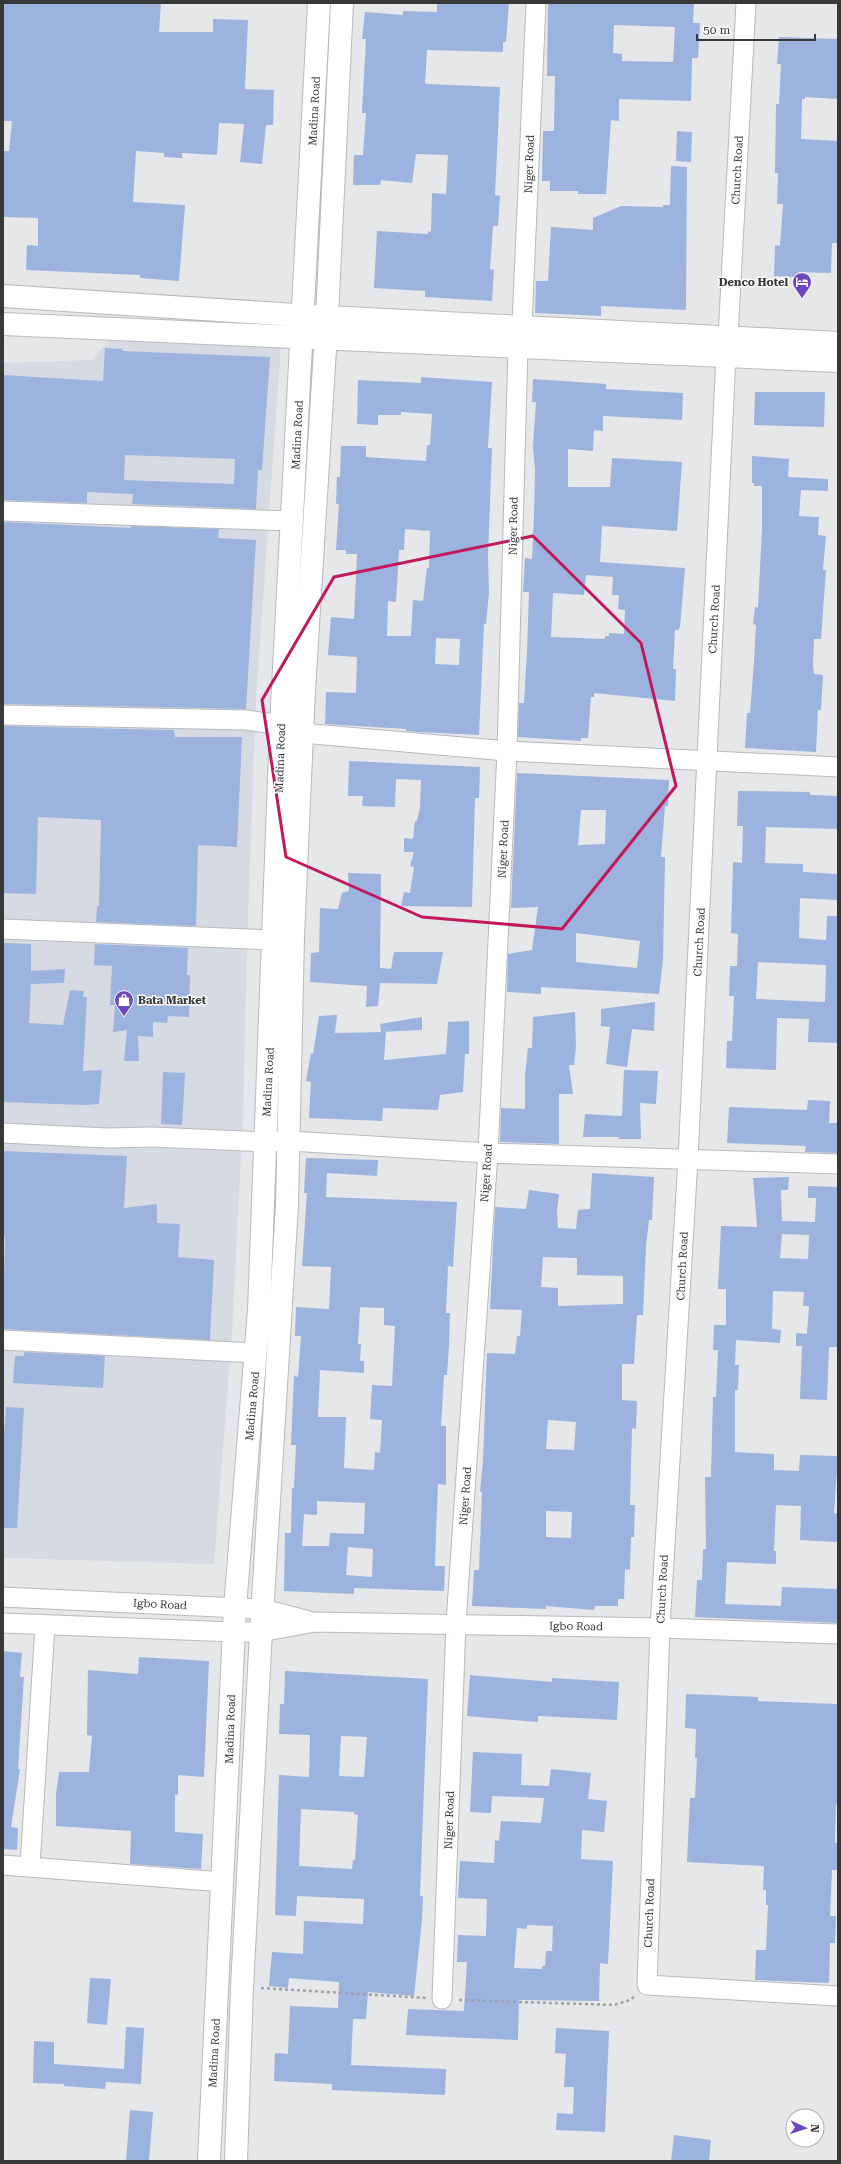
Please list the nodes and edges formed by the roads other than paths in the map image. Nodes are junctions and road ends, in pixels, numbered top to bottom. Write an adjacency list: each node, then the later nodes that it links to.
1 (319, 3): 6 (main road, Madina Road)
2 (342, 3): 8 (main road, Madina Road)
3 (536, 3): 9 (street, Niger Road)
4 (746, 3): 12 (street, Church Road)
5 (3, 296): 6 (main road)
6 (303, 315): 8 (main road); 10 (main road, Madina Road)
7 (3, 324): 10 (main road)
8 (326, 327): 9 (main road); 10 (main road); 18 (main road, Madina Road)
9 (520, 336): 12 (main road); 19 (street, Niger Road)
10 (302, 337): 15 (main road, Madina Road)
11 (838, 343): 12 (main road)
12 (727, 346): 13 (main road); 20 (street, Church Road)
13 (838, 361)
14 (3, 511): 15 (street)
15 (292, 520): 17 (main road, Madina Road)
16 (3, 715): 17 (street)
17 (281, 724): 18 (street); 23 (main road, Madina Road)
18 (302, 733): 19 (street); 25 (main road, Madina Road)
19 (507, 751): 20 (street); 27 (street, Niger Road)
20 (708, 761): 21 (street); 28 (street, Church Road)
21 (838, 767)
22 (3, 929): 23 (street)
23 (273, 940): 26 (main road, Madina Road)
24 (3, 1133): 26 (street)
25 (290, 1141): 26 (street); 27 (street); 34 (main road, Madina Road)
26 (265, 1142): 31 (main road, Madina Road)
27 (488, 1153): 28 (street); 37 (street, Niger Road)
28 (688, 1159): 29 (street); 39 (street, Church Road)
29 (838, 1164)
30 (3, 1340): 31 (street)
31 (256, 1353): 33 (main road, Madina Road)
32 (3, 1597): 33 (street, Igbo Road)
33 (235, 1608): 34 (street, Igbo Road); 40 (main road, Madina Road)
34 (263, 1609): 35 (street, Igbo Road); 41 (main road, Madina Road)
35 (314, 1622): 37 (street, Igbo Road); 41 (street, Igbo Road)
36 (3, 1623): 38 (street, Igbo Road)
37 (456, 1624): 39 (street, Igbo Road); 47 (street, Niger Road)
38 (45, 1625): 40 (street, Igbo Road); 44 (street)
39 (660, 1628): 42 (street, Igbo Road); 46 (street, Church Road)
40 (234, 1632): 41 (street, Igbo Road); 45 (main road, Madina Road)
41 (261, 1632): 49 (main road, Madina Road)
42 (838, 1634)
43 (3, 1865): 44 (street)
44 (30, 1866): 45 (street)
45 (223, 1882): 48 (main road, Madina Road)
46 (838, 1996)
47 (442, 1999)
48 (209, 2161)
49 (236, 2161)

